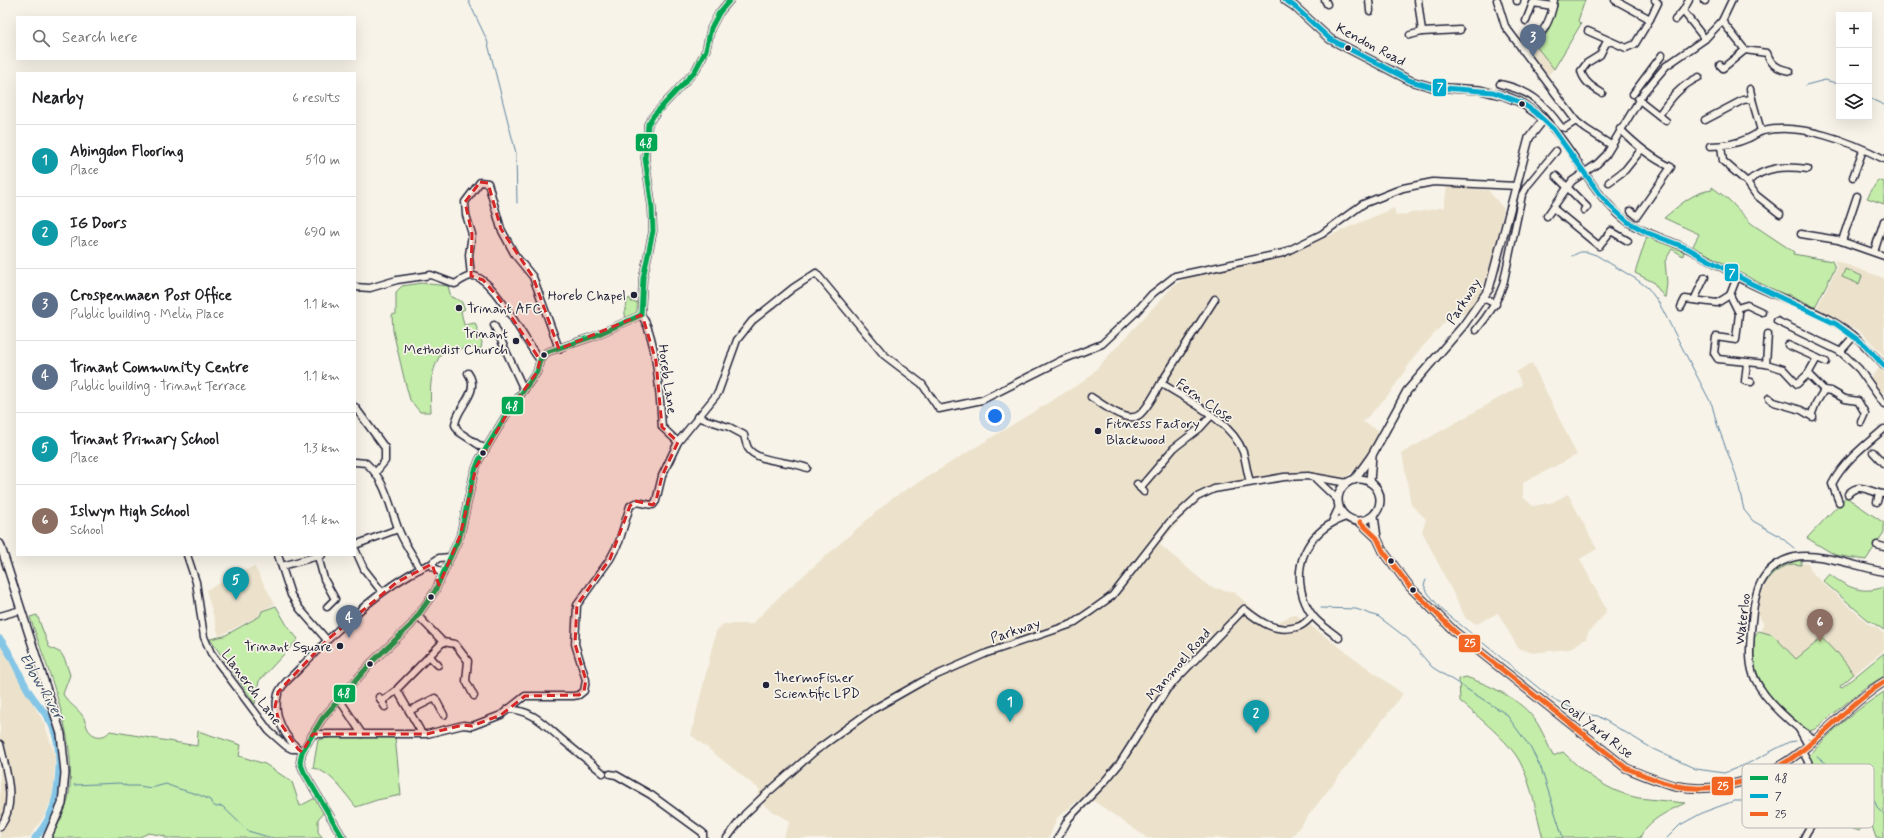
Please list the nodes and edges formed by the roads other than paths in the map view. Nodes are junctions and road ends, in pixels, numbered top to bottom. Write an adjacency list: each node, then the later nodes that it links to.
1 (730, 0): 86 (street)
2 (1285, 0): 41 (main road, Kendon Road)
3 (1369, 0): 12 (street)
4 (1418, 0): 20 (street)
5 (1497, 0): 24 (street)
6 (1615, 0): 14 (street)
7 (1655, 0): 14 (street)
8 (1689, 0): 13 (street)
9 (1732, 0): 17 (street)
10 (1533, 1): 11 (street); 16 (street)
11 (1554, 3): 24 (street)
12 (1370, 11)
13 (1682, 11): 15 (street); 22 (street)
14 (1650, 19): 23 (street)
15 (1675, 20)
16 (1526, 21)
17 (1722, 21): 22 (street); 25 (street)
18 (1460, 30): 20 (street)
19 (1588, 30): 23 (street)
20 (1422, 32): 21 (street)
21 (1410, 35)
22 (1705, 39): 28 (street)
23 (1610, 42): 36 (street)
24 (1522, 50): 42 (street)
25 (1745, 50): 29 (street); 30 (street)
26 (1662, 55): 27 (street)
27 (1658, 61): 28 (street); 33 (street)
28 (1666, 66): 35 (street)
29 (1722, 66)
30 (1790, 71)
31 (1699, 77): 40 (street)
32 (1500, 84): 42 (street)
33 (1638, 88): 35 (street); 37 (street)
34 (1750, 89): 39 (street)
35 (1644, 92): 38 (street)
36 (1602, 93)
37 (1633, 94)
38 (1638, 99): 40 (street); 45 (street)
39 (1752, 99): 43 (street); 46 (street)
40 (1659, 115): 44 (street)
41 (1544, 119): 55 (street); 60 (main road, Parkway)
42 (1576, 120): 47 (street)
43 (1705, 120)
44 (1666, 121)
45 (1620, 129): 47 (street); 50 (street)
46 (1761, 131): 49 (street); 51 (street)
47 (1612, 145): 55 (street)
48 (1710, 146): 49 (street)
49 (1721, 146): 59 (street)
50 (1641, 150): 58 (street); 65 (street)
51 (1863, 150): 53 (street); 57 (street)
52 (1556, 151): 82 (street)
53 (1884, 159)
54 (1808, 169): 59 (street)
55 (1584, 173): 61 (street); 75 (street)
56 (1556, 176): 61 (street)
57 (1853, 177)
58 (1609, 182)
59 (1747, 182): 66 (street)
60 (1517, 186): 79 (main road, Parkway); 114 (street)
61 (1568, 188): 63 (street); 64 (street)
62 (1857, 196): 71 (street)
63 (1553, 208): 67 (street); 70 (street)
64 (1584, 210)
65 (1631, 211)
66 (1780, 214)
67 (1547, 216)
68 (1884, 221): 72 (street)
69 (1801, 234): 71 (street)
70 (1628, 241)
71 (1842, 241): 72 (street)
72 (1874, 252): 73 (street)
73 (1884, 256)
74 (471, 276): 77 (street); 93 (street); 96 (street)
75 (1737, 276): 78 (street); 91 (street)
76 (1705, 277): 81 (street)
77 (356, 287)
78 (1730, 296): 81 (street); 84 (street)
79 (1483, 298): 82 (street); 120 (main road, Parkway)
80 (1215, 299): 104 (street, Fern Close)
81 (1694, 300): 83 (street)
82 (1496, 304): 89 (street)
83 (1681, 306)
84 (1737, 308): 85 (street); 98 (street)
85 (1762, 312)
86 (641, 315): 93 (street); 117 (street, Horeb Lane)
87 (1777, 321): 94 (street)
88 (494, 325): 105 (street)
89 (1476, 330)
90 (1768, 334): 99 (street)
91 (1854, 336): 94 (street); 100 (street)
92 (1788, 345): 95 (street)
93 (559, 348): 96 (street)
94 (1840, 352): 109 (street)
95 (1817, 358): 97 (street); 102 (street)
96 (540, 360): 105 (street)
97 (1826, 362)
98 (1747, 363): 99 (street); 103 (street)
99 (1766, 364): 102 (street)
100 (1884, 366)
101 (468, 373): 118 (street)
102 (1808, 374): 106 (street)
103 (1745, 381)
104 (1161, 384): 107 (street, Fern Close); 113 (street, Fern Close)
105 (524, 390): 118 (street)
106 (1824, 390): 108 (street); 111 (street)
107 (1091, 397)
108 (1769, 398)
109 (1884, 404)
110 (356, 408): 124 (street)
111 (1865, 413): 112 (street); 115 (street)
112 (1872, 414)
113 (1211, 416): 127 (street, Fern Close); 129 (street)
114 (697, 417): 117 (street); 123 (street)
115 (1861, 422)
116 (1884, 429): 132 (street)
117 (678, 442): 171 (street)
118 (486, 449): 149 (street)
119 (1873, 452): 121 (street)
120 (1372, 455): 126 (main road, Parkway); 128 (main road)
121 (1883, 461)
122 (356, 462): 124 (street)
123 (808, 468)
124 (376, 472): 139 (street)
125 (1316, 479): 126 (street, Parkway); 127 (street, Parkway); 134 (street)
126 (1350, 481): 128 (main road); 134 (main road)
127 (1250, 482): 193 (street, Parkway)
128 (1370, 482): 135 (main road)
129 (1140, 488)
130 (1848, 494): 131 (street)
131 (1882, 494): 133 (street)
132 (1839, 502)
133 (1877, 502)
134 (1339, 504): 136 (main road); 137 (street)
135 (1374, 516): 138 (main road); 140 (main road, Coal Yard Rise)
136 (1346, 517): 137 (street); 138 (main road)
137 (1332, 522): 160 (street)
138 (1360, 522): 140 (main road, Coal Yard Rise)
139 (398, 529): 142 (street); 152 (street)
140 (1377, 538): 187 (main road, Coal Yard Rise)
141 (0, 544): 157 (main road)
142 (356, 545)
143 (1877, 545): 144 (street)
144 (1884, 547)
145 (356, 551): 155 (street)
146 (187, 556): 181 (street, Llanerch Lane)
147 (278, 556): 151 (street)
148 (320, 556): 151 (street); 156 (street)
149 (450, 558): 150 (street); 154 (street)
150 (432, 564): 152 (street); 154 (street)
151 (282, 566): 162 (street)
152 (420, 569): 155 (street)
153 (1884, 572): 174 (street, Waterloo)
154 (443, 574): 159 (street)
155 (382, 592): 162 (street)
156 (327, 607)
157 (21, 610): 158 (street); 190 (main road)
158 (0, 616)
159 (418, 616): 163 (street); 169 (street)
160 (1312, 616): 161 (street); 194 (street, Manmoel Road)
161 (1339, 638)
162 (327, 640): 181 (street)
163 (443, 642): 164 (street); 168 (street)
164 (429, 656): 165 (street); 167 (street)
165 (438, 665)
166 (1884, 682): 178 (main road, Coal Yard Rise)
167 (397, 690): 170 (street); 172 (street)
168 (474, 696)
169 (339, 699): 176 (street); 177 (street)
170 (382, 701)
171 (507, 709): 177 (street); 185 (street)
172 (409, 711): 173 (street); 175 (street)
173 (444, 715)
174 (1799, 729): 178 (street, Waterloo); 180 (street, Waterloo)
175 (420, 730)
176 (313, 734): 177 (street); 181 (street)
177 (362, 734)
178 (1814, 739): 180 (main road, Coal Yard Rise)
179 (0, 744): 188 (street)
180 (1808, 745): 182 (main road, Coal Yard Rise)
181 (300, 750): 191 (street)
182 (1802, 751): 183 (main road, Coal Yard Rise); 184 (street)
183 (1783, 764)
184 (1810, 764)
185 (603, 773)
186 (610, 774): 192 (street)
187 (1742, 781)
188 (0, 827)
189 (1809, 828): 195 (street)
190 (47, 838)
191 (343, 838)
192 (703, 838)
193 (727, 838)
194 (1058, 838)
195 (1804, 838)

